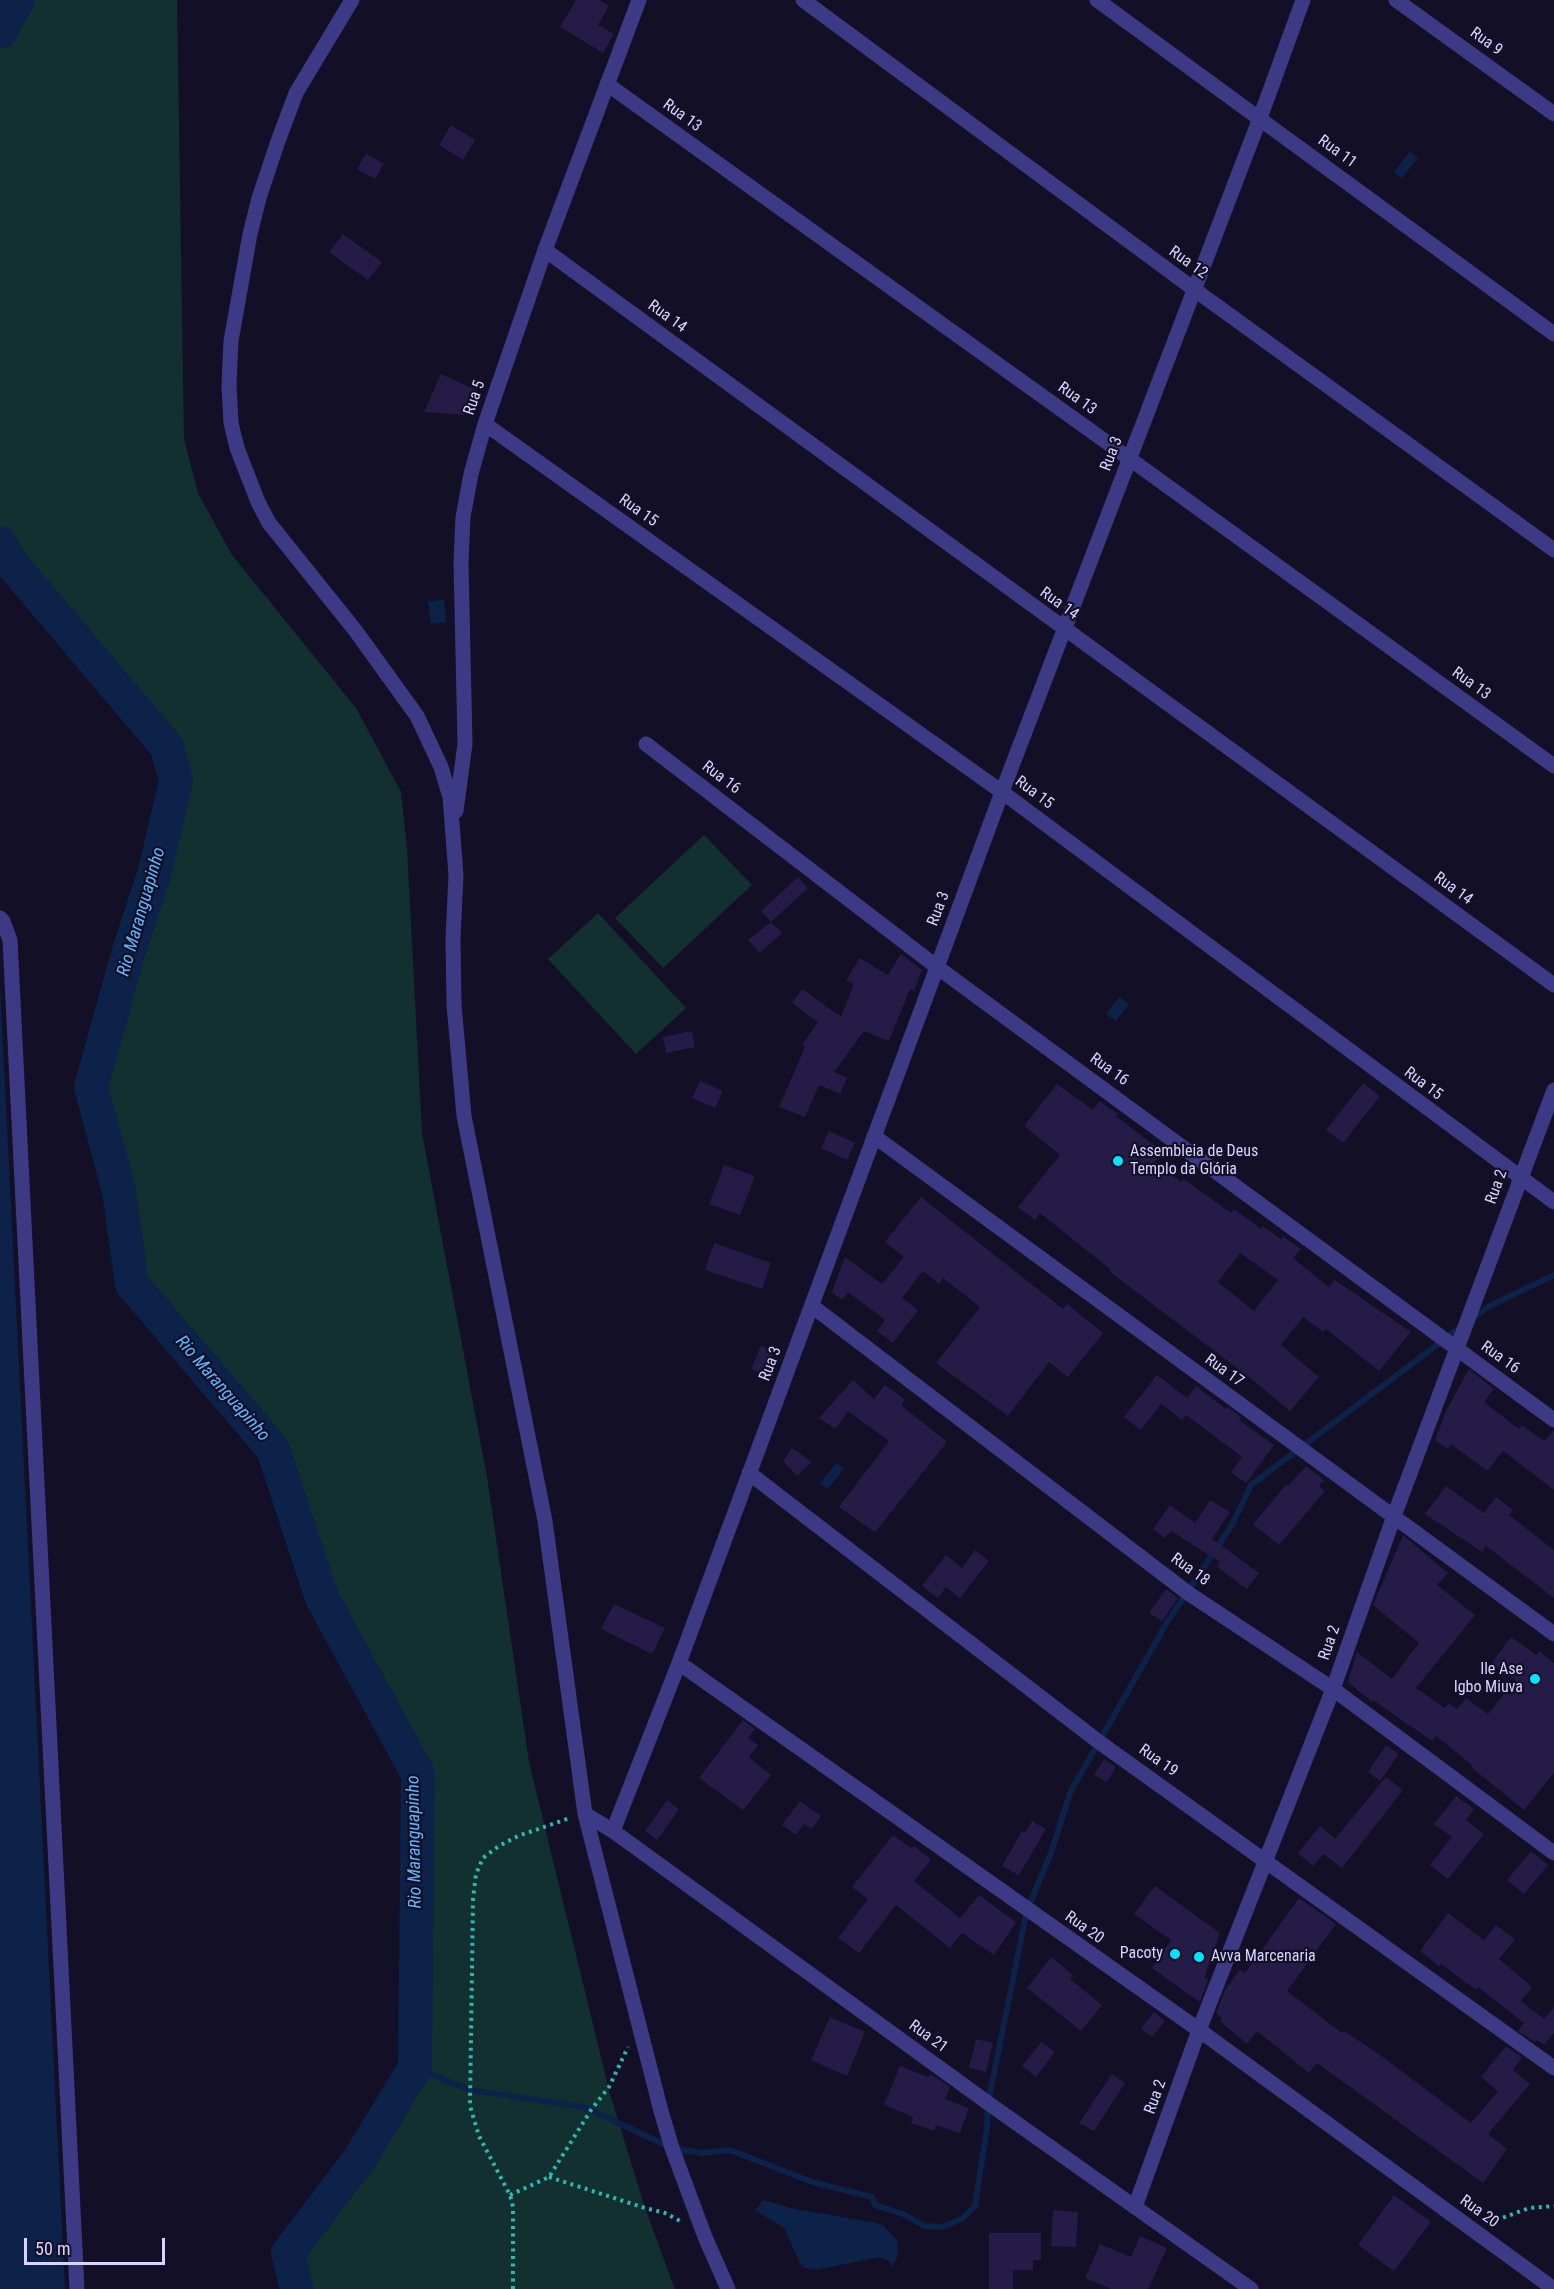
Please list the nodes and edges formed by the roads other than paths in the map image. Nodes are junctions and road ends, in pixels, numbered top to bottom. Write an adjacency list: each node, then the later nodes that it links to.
1 (352, 0): 20 (street)
2 (639, 0): 7 (street, Rua 5)
3 (803, 0): 11 (street, Rua 12)
4 (1097, 0): 9 (street, Rua 11)
5 (1304, 0): 9 (street, Rua 3)
6 (1396, 0): 8 (street, Rua 9)
7 (607, 84): 10 (street, Rua 5); 14 (street, Rua 13)
8 (1554, 114)
9 (1260, 118): 11 (street, Rua 3); 12 (street, Rua 11)
10 (545, 250): 13 (street, Rua 5); 16 (street, Rua 14)
11 (1195, 290): 14 (street, Rua 3); 15 (street, Rua 12)
12 (1554, 334)
13 (484, 424): 19 (street, Rua 15); 20 (street, Rua 5)
14 (1130, 459): 16 (street, Rua 3); 18 (street, Rua 13)
15 (1554, 550)
16 (1065, 630): 19 (street, Rua 3); 23 (street, Rua 14)
17 (646, 744): 22 (street, Rua 16)
18 (1554, 766)
19 (1002, 792): 22 (street, Rua 3); 26 (street, Rua 15)
20 (452, 829): 36 (street)
21 (0, 918): 43 (street)
22 (937, 966): 25 (street, Rua 3); 29 (street, Rua 16)
23 (1554, 985)
24 (1554, 1089): 26 (street, Rua 2)
25 (874, 1136): 28 (street, Rua 3); 32 (street, Rua 17)
26 (1520, 1178): 27 (street, Rua 15); 29 (street, Rua 2)
27 (1554, 1202)
28 (812, 1306): 31 (street, Rua 3); 35 (street, Rua 18)
29 (1457, 1348): 30 (street, Rua 16); 32 (street, Rua 2)
30 (1554, 1420)
31 (749, 1473): 34 (street, Rua 3); 39 (street, Rua 19)
32 (1394, 1516): 33 (street, Rua 17); 35 (street, Rua 2)
33 (1554, 1634)
34 (679, 1663): 37 (street, Rua 3); 40 (street, Rua 20)
35 (1333, 1689): 38 (street, Rua 18); 39 (street, Rua 2)
36 (585, 1814): 37 (street, Rua 21); 44 (street)
37 (613, 1831): 42 (street, Rua 21)
38 (1554, 1853)
39 (1265, 1859): 40 (street, Rua 2); 41 (street, Rua 19)
40 (1200, 2030): 42 (street, Rua 2); 46 (street, Rua 20)
41 (1554, 2068)
42 (1135, 2207): 45 (street, Rua 21)
43 (77, 2289)
44 (728, 2289)
45 (1251, 2289)
46 (1554, 2289)

